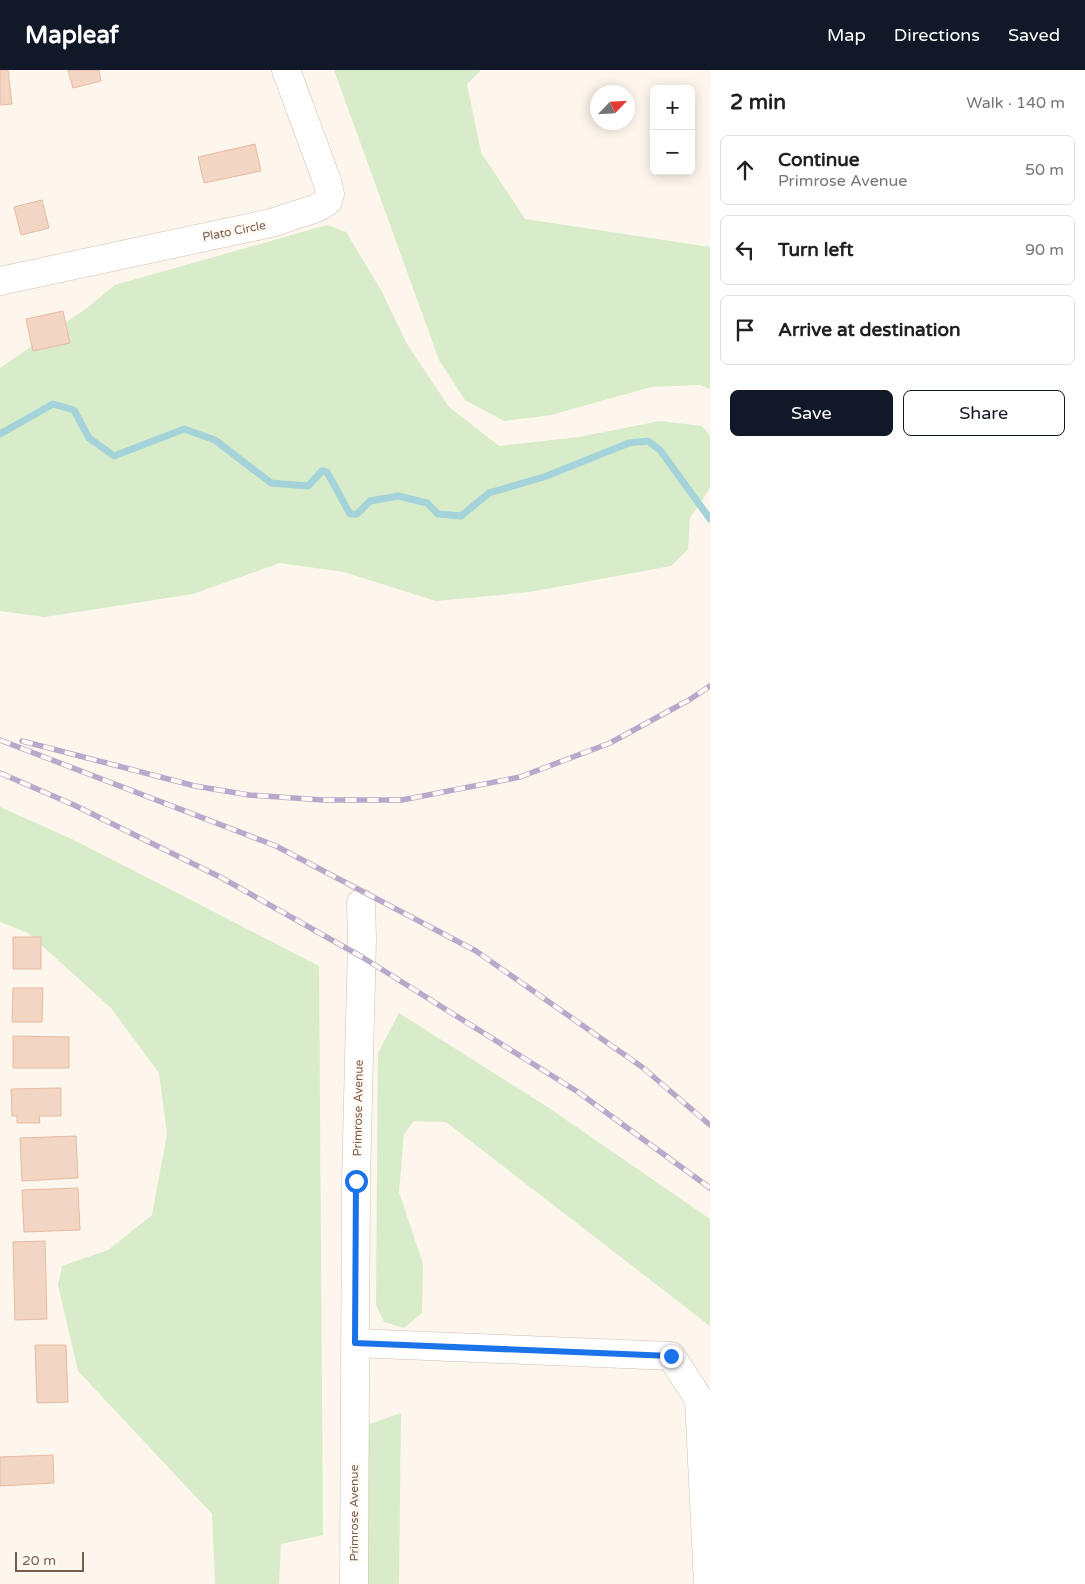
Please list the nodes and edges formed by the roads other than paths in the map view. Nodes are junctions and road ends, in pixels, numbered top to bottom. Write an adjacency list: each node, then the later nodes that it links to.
1 (286, 70): 2 (street, Plato Circle)
2 (0, 281)
3 (361, 903): 4 (street, Primrose Avenue)
4 (355, 1343): 5 (street, Primrose Avenue); 6 (street)
5 (354, 1584)
6 (708, 1584)

